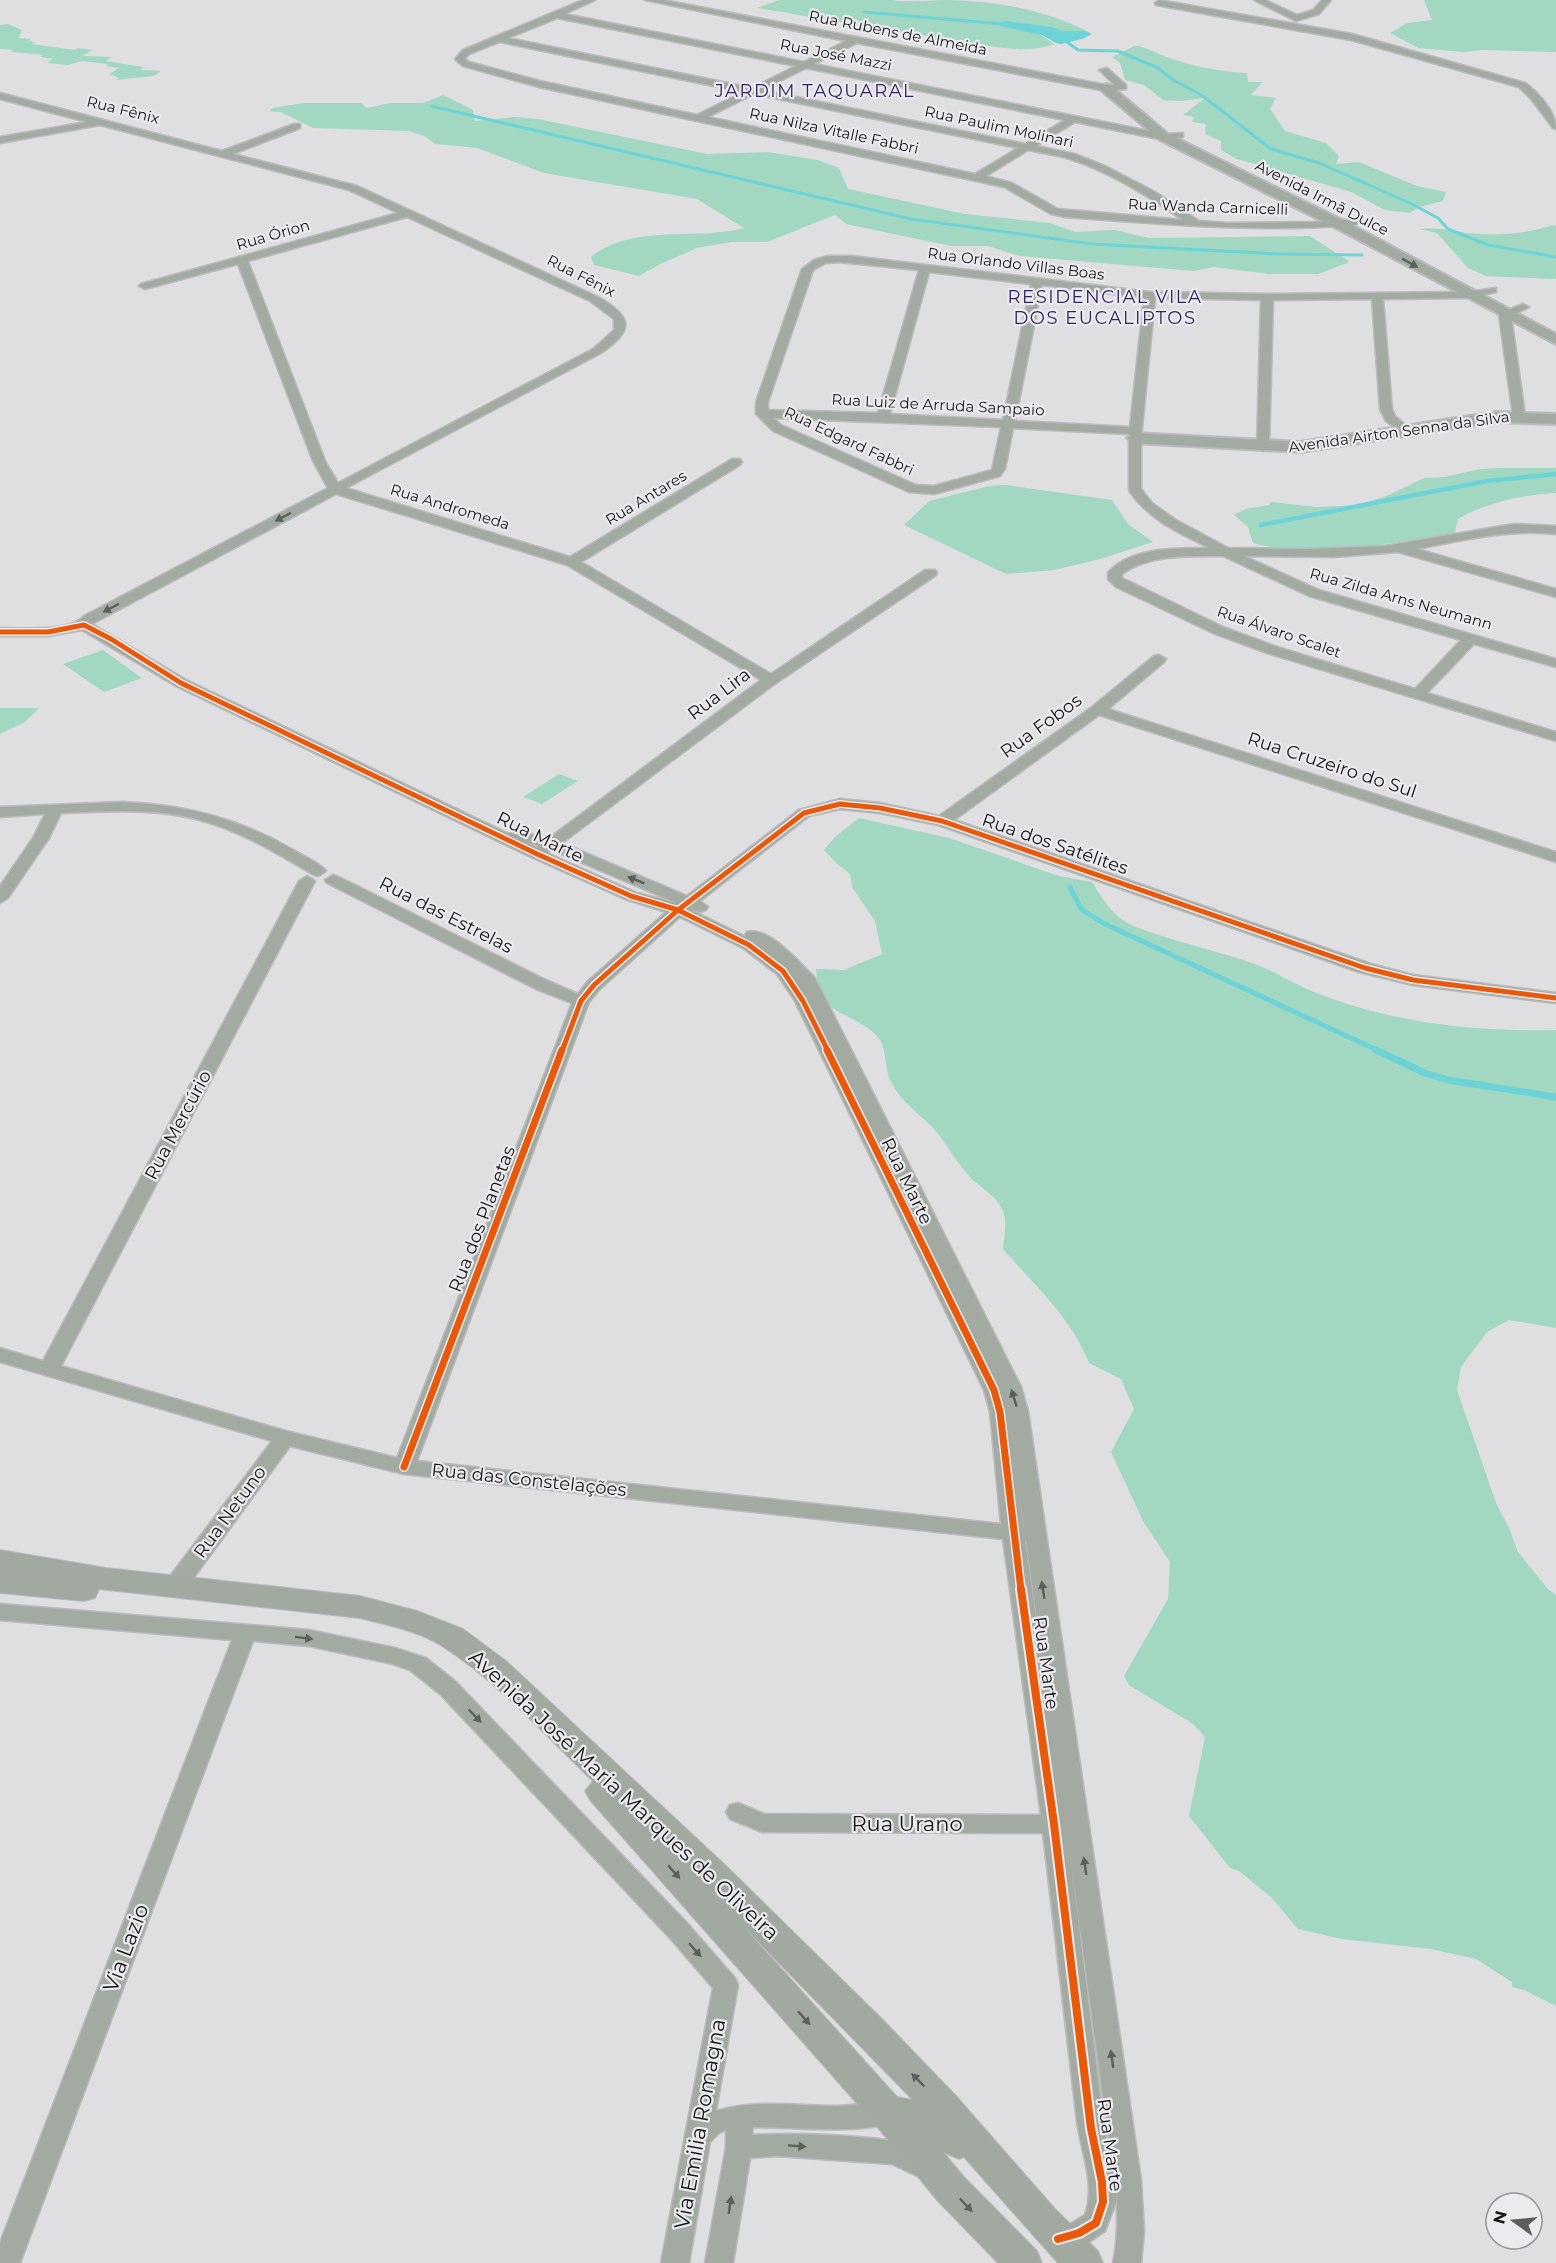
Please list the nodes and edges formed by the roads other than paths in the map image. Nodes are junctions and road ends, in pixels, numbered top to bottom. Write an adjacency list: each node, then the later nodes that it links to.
1 (591, 0): 6 (street)
2 (649, 0): 10 (street, Rua Rubens de Almeida)
3 (1258, 0): 7 (street)
4 (1328, 0): 7 (street)
5 (1159, 3): 8 (street)
6 (557, 15): 9 (street); 11 (street, Rua José Mazzi)
7 (1296, 18): 8 (street)
8 (1311, 28): 22 (street)
9 (500, 39): 16 (street, Rua Paulim Molinari); 18 (street, Rua Nilza Vitalle Fabbri)
10 (855, 40): 11 (street); 15 (street, Rua Rubens de Almeida)
11 (805, 64): 16 (street); 19 (street, Rua José Mazzi)
12 (1104, 70): 14 (street, Avenida Irmã Dulce)
13 (1092, 75): 15 (street, Avenida Irmã Dulce)
14 (1123, 87): 15 (street, Rua Rubens de Almeida); 23 (street, Avenida Irmã Dulce)
15 (1106, 88): 24 (street, Avenida Irmã Dulce)
16 (752, 91): 18 (street); 26 (street, Rua Paulim Molinari)
17 (0, 96): 20 (street, Rua Fênix)
18 (698, 118): 28 (street, Rua Nilza Vitalle Fabbri)
19 (1075, 118): 24 (street, Rua José Mazzi); 26 (street)
20 (102, 122): 25 (street); 27 (street, Rua Fênix)
21 (297, 126): 27 (street)
22 (1556, 126)
23 (1179, 135): 24 (street, Rua José Mazzi); 31 (street, Avenida Irmã Dulce)
24 (1164, 137): 33 (street, Avenida Irmã Dulce)
25 (0, 141)
26 (1027, 147): 28 (street); 32 (street, Rua Paulim Molinari)
27 (225, 153): 29 (street, Rua Fênix)
28 (977, 177): 30 (street, Rua Nilza Vitalle Fabbri)
29 (410, 213): 34 (street, Rua Órion); 56 (street, Rua Fênix)
30 (1060, 213): 32 (street, Rua Wanda Carnicelli)
31 (1355, 222): 33 (street, Rua Wanda Carnicelli); 38 (street, Avenida Irmã Dulce)
32 (1196, 224): 33 (street, Rua Wanda Carnicelli)
33 (1339, 224): 40 (street, Avenida Irmã Dulce, one-way to 40)
34 (242, 260): 37 (street, Rua Órion); 56 (street)
35 (925, 268): 36 (street, Rua Orlando Villas Boas); 48 (street, Rua Orlando Villas Boas); 49 (street)
36 (1037, 281): 39 (street, Rua Orlando Villas Boas); 51 (street)
37 (145, 286)
38 (1492, 290): 40 (street, Rua Orlando Villas Boas); 43 (street, Avenida Irmã Dulce)
39 (1150, 295): 42 (street, Rua Orlando Villas Boas); 53 (street, Rua Zilda Arns Neumann)
40 (1468, 295): 41 (street, Rua Orlando Villas Boas); 44 (street, Avenida Irmã Dulce)
41 (1377, 296): 42 (street, Rua Orlando Villas Boas); 52 (street)
42 (1267, 297): 54 (street)
43 (1527, 309): 44 (street)
44 (1505, 314): 45 (street, Avenida Irmã Dulce); 47 (street)
45 (1556, 340)
46 (1556, 411): 47 (street, Avenida Airton Senna da Silva)
47 (1517, 412): 50 (street, Avenida Airton Senna da Silva); 52 (street, Avenida Airton Senna da Silva)
48 (762, 414): 49 (street, Rua Luiz de Arruda Sampaio); 51 (street, Rua Edgard Fabbri)
49 (883, 417): 51 (street, Rua Luiz de Arruda Sampaio)
50 (1556, 419)
51 (1008, 425): 53 (street, Rua Luiz de Arruda Sampaio)
52 (1401, 427): 54 (street, Avenida Airton Senna da Silva)
53 (1136, 434): 54 (street, Avenida Airton Senna da Silva); 59 (street, Rua Zilda Arns Neumann)
54 (1263, 442)
55 (736, 462): 60 (street, Rua Antares)
56 (335, 489): 60 (street, Rua Andromeda); 63 (street, Rua Fênix, one-way to 63)
57 (1556, 530): 58 (street)
58 (1399, 548): 59 (street); 62 (street)
59 (1226, 551): 65 (street, Rua Zilda Arns Neumann); 69 (street, Rua Álvaro Scalet)
60 (572, 562): 68 (street, Rua Andromeda)
61 (930, 573): 68 (street, Rua Lira)
62 (1556, 593)
63 (84, 625): 64 (street); 75 (street, Rua Marte)
64 (0, 632)
65 (1472, 637): 67 (street, Rua Zilda Arns Neumann); 69 (street)
66 (1159, 659): 70 (street, Rua Fobos)
67 (1556, 663)
68 (771, 680): 76 (street, Rua Lira)
69 (1417, 695): 71 (street, Rua Álvaro Scalet)
70 (1097, 710): 74 (street, Rua Fobos); 78 (street, Rua Cruzeiro do Sul)
71 (1556, 737)
72 (55, 810): 73 (street); 80 (street); 82 (street)
73 (0, 812)
74 (942, 821): 83 (street, Rua dos Satélites); 86 (street, Rua dos Satélites)
75 (482, 825): 76 (street, Rua Marte); 77 (street, Rua Marte)
76 (551, 844): 77 (street, Rua Lira); 79 (street, Rua Marte)
77 (537, 854): 81 (street, Rua Marte)
78 (1556, 857)
79 (612, 870): 81 (street); 83 (street, Rua Marte, one-way to 79)
80 (313, 876): 84 (street, Rua das Estrelas); 89 (street, Rua Mercúrio)
81 (598, 881): 83 (street, Rua Marte)
82 (0, 898)
83 (684, 906): 85 (street, Rua dos Satélites); 92 (street, Rua Marte); 93 (street, Rua Marte, one-way to 83)
84 (542, 985): 85 (street, Rua das Estrelas); 87 (street, Rua das Estrelas)
85 (594, 985): 87 (street, Rua dos Planetas)
86 (1556, 998)
87 (581, 1001): 91 (street, Rua dos Planetas)
88 (0, 1354): 89 (street, Rua das Constelações)
89 (49, 1369): 90 (street, Rua das Constelações)
90 (285, 1438): 91 (street, Rua das Constelações); 96 (street, Rua Netuno)
91 (404, 1467): 92 (street, Rua das Constelações)
92 (1013, 1533): 93 (street, Rua das Constelações); 100 (street, Rua Marte)
93 (1035, 1534): 101 (street, Rua Marte, one-way to 93)
94 (0, 1561): 96 (main road, Avenida José Maria Marques de Oliveira)
95 (0, 1582): 102 (main road, Avenida José Maria Marques de Oliveira, one-way to 102)
96 (176, 1586): 107 (main road, Avenida José Maria Marques de Oliveira, one-way to 96)
97 (0, 1612): 98 (street)
98 (246, 1632): 104 (street, Via Emilia Romagna, one-way to 104); 109 (street, Via Lazio)
99 (738, 1812): 100 (street, Rua Urano)
100 (1054, 1824): 101 (street, Rua Urano); 108 (street, Rua Marte)
101 (1079, 1825): 114 (street, Rua Marte, one-way to 101)
102 (888, 2113): 103 (street); 106 (main road, Avenida José Maria Marques de Oliveira); 107 (main road)
103 (740, 2115): 104 (street); 105 (street)
104 (696, 2140): 110 (street, Via Emilia Romagna)
105 (739, 2147): 106 (street, one-way to 106); 111 (street, one-way to 105)
106 (941, 2178): 112 (main road, Avenida José Maria Marques de Oliveira, one-way to 112)
107 (1034, 2211): 108 (main road, Avenida José Maria Marques de Oliveira)
108 (1058, 2238): 113 (main road, Avenida José Maria Marques de Oliveira)
109 (6, 2263)
110 (675, 2263)
111 (720, 2263)
112 (1023, 2263)
113 (1084, 2263)
114 (1127, 2263)

